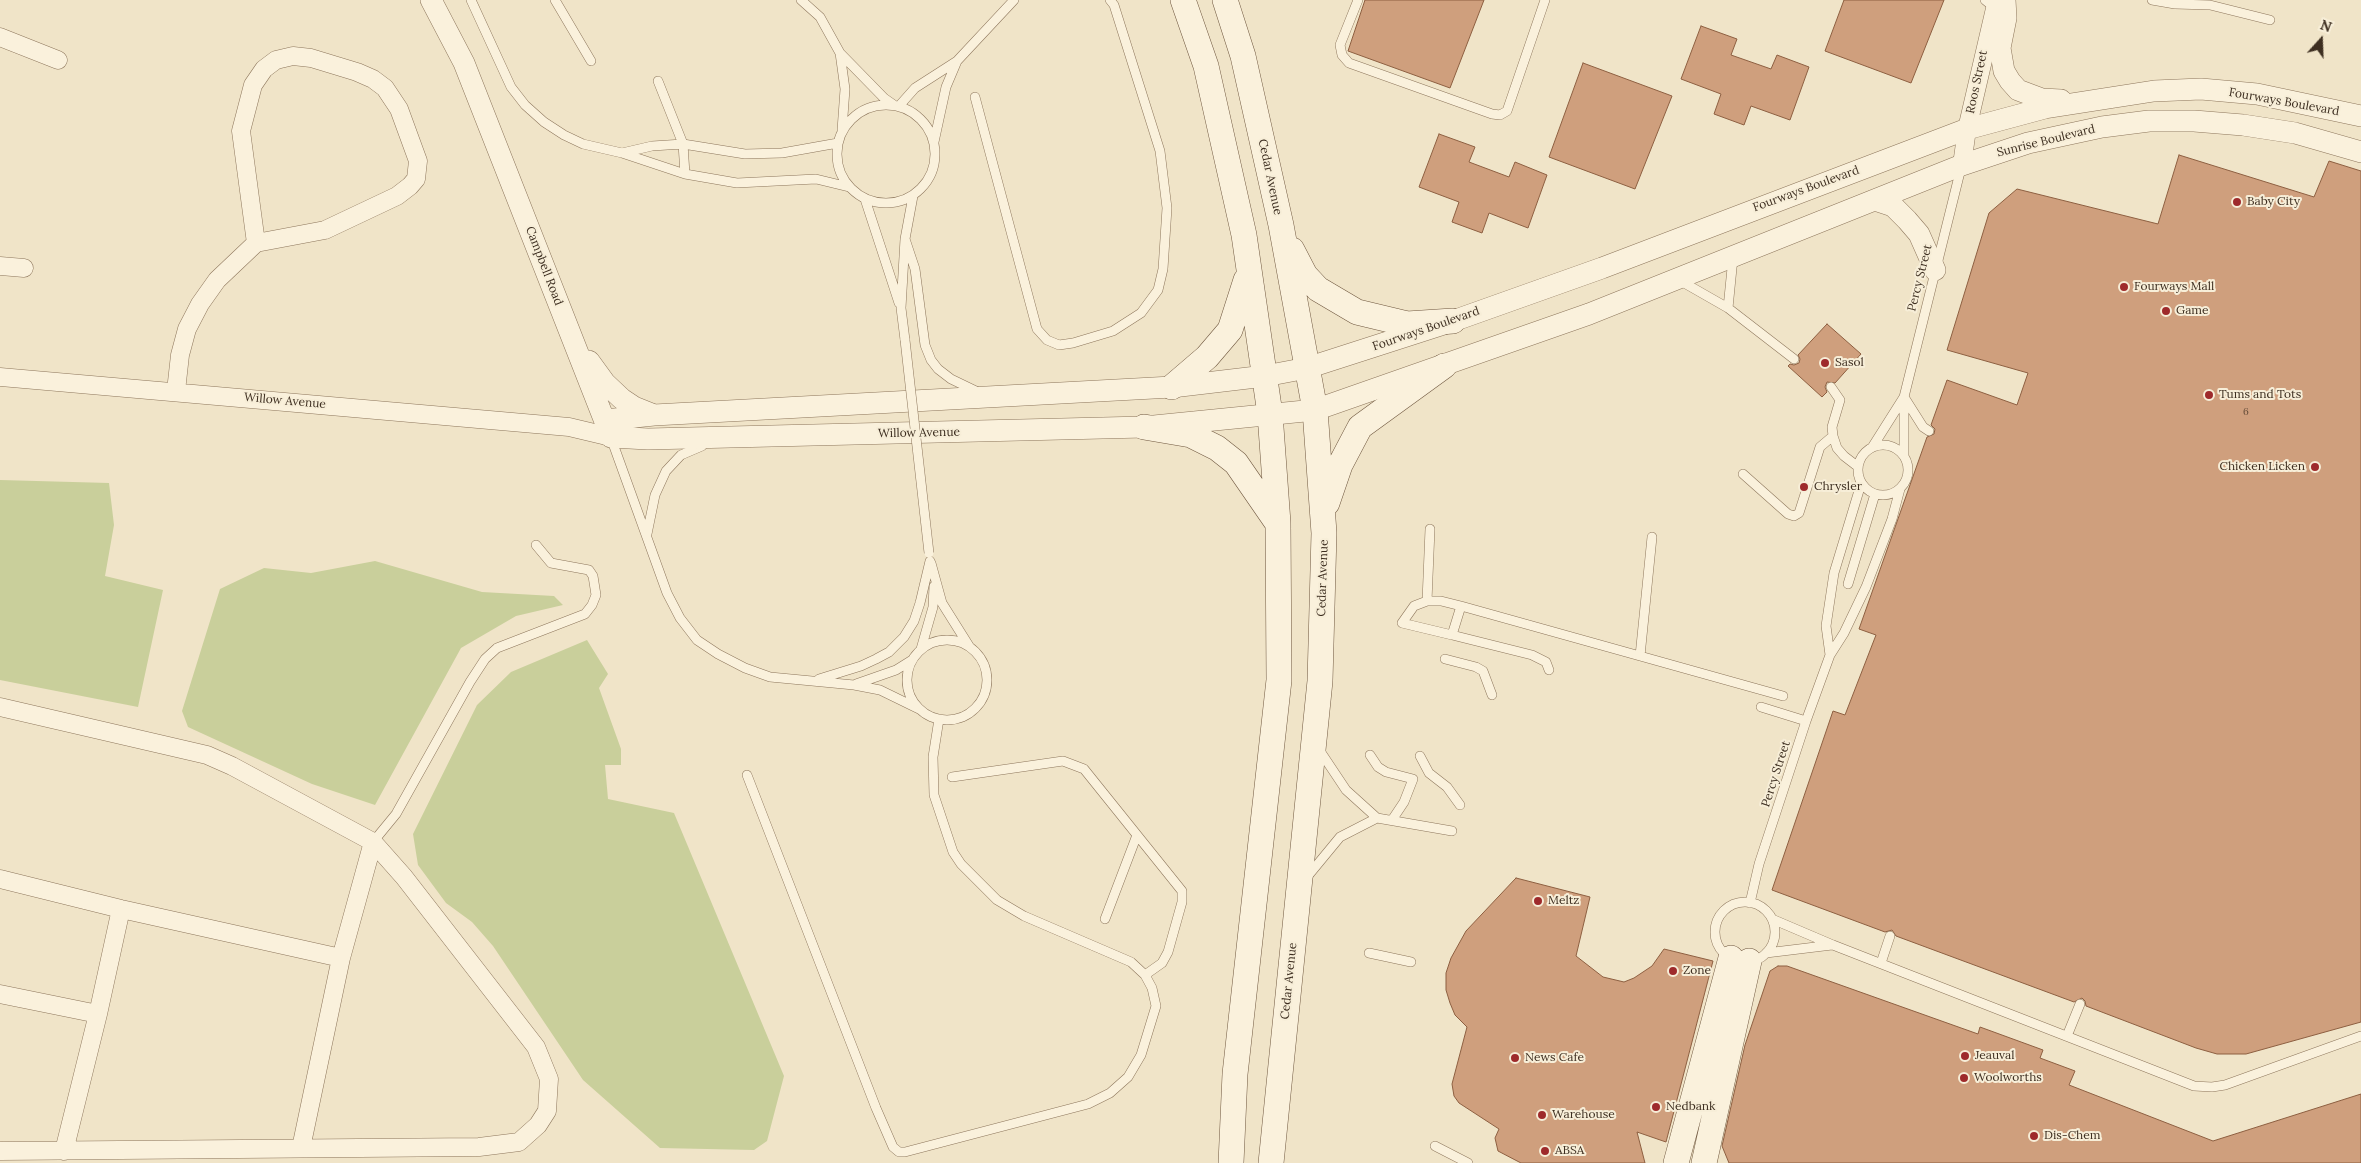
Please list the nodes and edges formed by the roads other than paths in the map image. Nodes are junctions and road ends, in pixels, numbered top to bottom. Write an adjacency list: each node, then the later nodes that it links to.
1 (431, 0): 49 (street, Campbell Road)
2 (471, 0): 30 (lane)
3 (555, 0): 18 (lane)
4 (802, 0): 15 (lane)
5 (1014, 0): 17 (lane)
6 (1110, 0): 20 (lane)
7 (1183, 0): 44 (main road)
8 (1225, 0): 37 (main road, Cedar Avenue)
9 (1358, 0): 10 (lane)
10 (1546, 0)
11 (2152, 0): 13 (lane)
12 (1996, 2): 21 (street); 24 (street, Roos Street)
13 (2270, 20)
14 (0, 37): 16 (street)
15 (840, 53): 22 (lane); 25 (lane)
16 (58, 60)
17 (957, 60): 22 (lane); 26 (lane)
18 (591, 61)
19 (658, 81): 28 (lane)
20 (975, 96)
21 (2077, 101): 23 (street, Fourways Boulevard); 24 (street, Fourways Boulevard)
22 (897, 106): 25 (lane); 26 (lane)
23 (2361, 116)
24 (1967, 129): 31 (street, Roos Street); 48 (street, Fourways Boulevard)
25 (842, 132): 27 (lane)
26 (934, 142): 34 (lane)
27 (838, 143): 28 (lane); 33 (lane)
28 (683, 144): 30 (lane); 32 (lane)
29 (2361, 152): 31 (street, Sunrise Boulevard)
30 (622, 153): 32 (lane)
31 (1962, 165): 36 (street); 43 (lane, Percy Street)
32 (685, 174): 33 (lane)
33 (849, 186): 35 (lane)
34 (913, 196): 35 (lane); 38 (lane)
35 (865, 199): 46 (lane)
36 (1875, 200): 40 (street); 43 (street)
37 (1281, 225): 48 (main road); 52 (main road, Cedar Avenue)
38 (905, 239): 46 (lane); 59 (lane)
39 (256, 243): 39 (street); 57 (street)
40 (1733, 256): 45 (street); 47 (lane)
41 (0, 266): 42 (street)
42 (24, 268)
43 (1935, 270): 58 (lane, Percy Street)
44 (1249, 271): 53 (main road); 55 (main road)
45 (1676, 279): 47 (lane); 51 (street)
46 (901, 308): 81 (lane, bridge)
47 (1728, 308): 50 (lane)
48 (1453, 321): 52 (street, Fourways Boulevard)
49 (570, 332): 62 (street); 64 (street, Campbell Road)
50 (1794, 359)
51 (1444, 366): 60 (street); 77 (main road)
52 (1307, 368): 53 (street, Fourways Boulevard); 60 (main road, Cedar Avenue)
53 (1265, 376): 55 (street, Willow Avenue); 61 (main road)
54 (0, 377): 57 (street, Willow Avenue)
55 (1172, 387): 59 (street, Willow Avenue)
56 (1831, 387): 66 (lane)
57 (176, 392): 64 (street, Willow Avenue)
58 (1904, 397): 65 (lane); 68 (lane, Percy Street); 69 (lane, Percy Street)
59 (999, 398): 62 (street, Willow Avenue)
60 (1314, 410): 61 (street); 77 (main road, Cedar Avenue)
61 (1270, 414): 63 (street, Willow Avenue); 75 (main road)
62 (654, 415): 64 (street, Willow Avenue)
63 (1144, 427): 67 (street, Willow Avenue); 75 (main road)
64 (608, 429): 67 (street, Willow Avenue); 78 (lane, Campbell Road)
65 (1929, 431)
66 (1832, 436): 70 (lane); 71 (lane)
67 (726, 438): 78 (lane)
68 (1873, 446): 69 (lane); 70 (lane, Percy Street)
69 (1904, 456): 73 (lane, Percy Street)
70 (1857, 466): 72 (lane)
71 (1743, 474)
72 (1861, 484): 74 (lane); 89 (lane, Percy Street)
73 (1900, 489): 74 (lane); 89 (lane, Percy Street)
74 (1875, 494): 83 (lane)
75 (1278, 523): 133 (main road)
76 (1430, 529): 84 (lane)
77 (1324, 533): 103 (main road, Cedar Avenue)
78 (647, 536): 94 (lane, Campbell Road)
79 (1652, 537): 90 (lane)
80 (536, 545): 113 (lane)
81 (929, 557): 82 (lane); 94 (lane)
82 (935, 578): 87 (lane); 88 (lane)
83 (1848, 584)
84 (1427, 601): 85 (lane); 86 (lane)
85 (1461, 606): 86 (lane); 90 (lane)
86 (1452, 634): 93 (lane)
87 (970, 646): 88 (lane, Campbell Road); 101 (lane)
88 (921, 649): 92 (lane, Campbell Road)
89 (1830, 655): 102 (lane, Percy Street)
90 (1640, 656): 97 (lane)
91 (1445, 659): 96 (lane)
92 (912, 660): 95 (lane, Campbell Road); 100 (lane, Campbell Road)
93 (1549, 670)
94 (814, 681): 95 (lane, Campbell Road)
95 (854, 685): 100 (lane, Campbell Road)
96 (1492, 695)
97 (1783, 696)
98 (1761, 706): 102 (lane)
99 (0, 707): 113 (street)
100 (921, 710): 101 (lane, Campbell Road)
101 (939, 719): 127 (lane)
102 (1806, 721): 116 (lane, Percy Street)
103 (1314, 742): 109 (lane); 115 (main road, Cedar Avenue)
104 (1370, 755): 110 (lane)
105 (1420, 756): 108 (lane)
106 (747, 775): 127 (lane)
107 (952, 777): 112 (lane)
108 (1460, 805)
109 (1377, 818): 110 (lane); 115 (lane)
110 (1392, 820): 111 (lane)
111 (1452, 831)
112 (1137, 834): 118 (lane); 127 (lane)
113 (373, 842): 123 (street); 136 (street)
114 (0, 879): 117 (street)
115 (1299, 887): 134 (main road, Cedar Avenue)
116 (1750, 903): 119 (lane); 124 (lane)
117 (121, 909): 123 (street); 130 (street)
118 (1104, 919)
119 (1772, 919): 121 (lane); 124 (lane)
120 (1890, 936): 126 (lane)
121 (1833, 945): 124 (lane); 126 (lane)
122 (1369, 953): 125 (lane)
123 (341, 958): 136 (street)
124 (1749, 958): 144 (main road); 145 (main road)
125 (1411, 962)
126 (1881, 963): 131 (lane)
127 (1145, 976)
128 (0, 994): 130 (street)
129 (2080, 1004): 131 (lane)
130 (98, 1014): 138 (street)
131 (2067, 1036): 132 (lane)
132 (2361, 1036)
133 (1235, 1074): 139 (main road); 140 (main road)
134 (1274, 1119): 141 (main road, Cedar Avenue); 142 (main road)
135 (1435, 1146): 143 (lane)
136 (301, 1148): 138 (street)
137 (0, 1151): 138 (street)
138 (64, 1151)
139 (1213, 1163)
140 (1231, 1163)
141 (1271, 1163)
142 (1285, 1163)
143 (1468, 1163)
144 (1676, 1163)
145 (1704, 1163)

